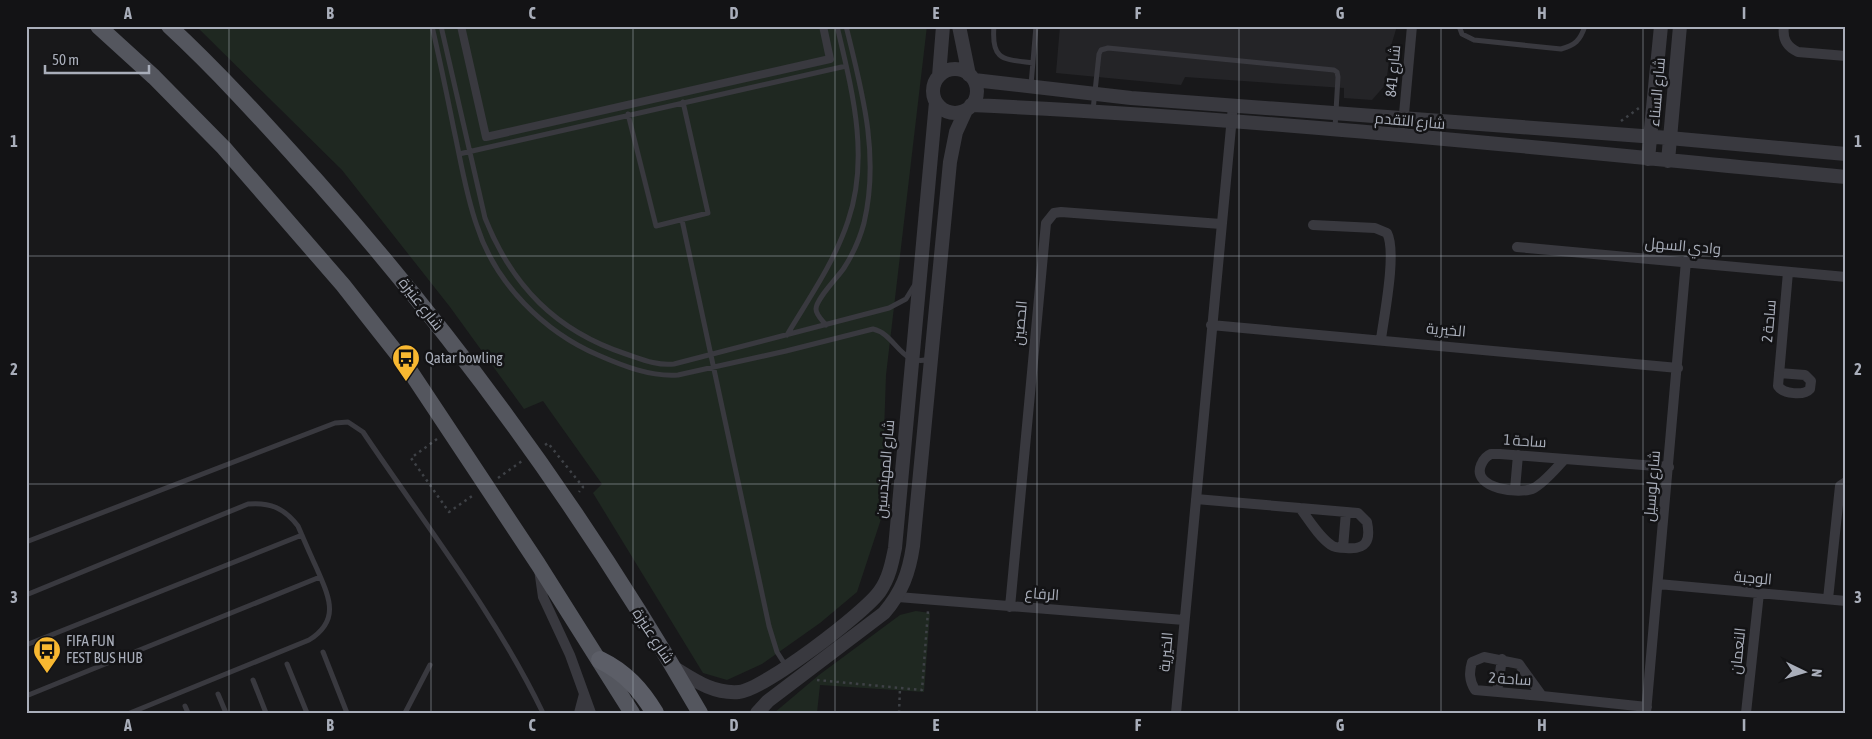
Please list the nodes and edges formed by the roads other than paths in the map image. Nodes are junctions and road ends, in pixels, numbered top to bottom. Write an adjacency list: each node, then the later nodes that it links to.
1 (98, 26): 75 (main road)
2 (432, 26): 40 (lane)
3 (441, 26): 39 (lane)
4 (461, 26): 5 (street)
5 (823, 26)
6 (837, 26): 21 (lane)
7 (846, 26): 53 (lane)
8 (943, 26): 22 (street)
9 (959, 26): 23 (street)
10 (994, 26): 20 (lane)
11 (1036, 26): 20 (lane)
12 (1412, 26): 33 (street, شارع 841)
13 (1459, 26): 14 (lane)
14 (1585, 26)
15 (1661, 26): 37 (street, شارع السناء)
16 (1680, 26): 38 (street, شارع السناء)
17 (1784, 26): 19 (street)
18 (173, 28): 91 (main road, شارع عنيزة)
19 (1846, 56)
20 (1033, 63): 24 (lane)
21 (846, 66): 26 (lane); 55 (lane)
22 (939, 76): 23 (street); 27 (street)
23 (972, 77): 24 (street, شارع التقدم); 29 (street)
24 (1030, 88): 25 (street, شارع التقدم)
25 (1095, 95): 28 (street, شارع التقدم); 30 (lane); 31 (lane)
26 (683, 102): 32 (lane); 45 (lane)
27 (936, 102): 29 (street); 51 (street, شارع المهندسين)
28 (1234, 106): 31 (street, شارع التقدم); 34 (street, الخيرية)
29 (968, 108): 30 (street, شارع التقدم); 58 (street)
30 (1093, 111): 34 (street, شارع التقدم)
31 (1336, 113): 33 (street, شارع التقدم); 35 (lane)
32 (628, 114): 39 (lane); 45 (lane)
33 (1403, 118): 36 (street, شارع 841); 37 (street, شارع التقدم)
34 (1232, 123): 35 (street, شارع التقدم); 46 (street, الخيرية)
35 (1334, 131): 36 (street, شارع التقدم)
36 (1402, 136): 42 (street, شارع التقدم)
37 (1650, 136): 38 (street, شارع التقدم); 42 (street, شارع السناء)
38 (1669, 138): 41 (street, شارع التقدم); 43 (street, شارع السناء)
39 (469, 151): 40 (lane); 57 (lane)
40 (459, 154): 60 (lane)
41 (1846, 154)
42 (1648, 159): 43 (street, شارع التقدم)
43 (1668, 161): 44 (street, شارع التقدم)
44 (1846, 176)
45 (682, 220): 57 (lane)
46 (1221, 224): 54 (street, الخيرية); 83 (street, الحصين)
47 (1313, 225): 56 (street)
48 (1517, 247): 49 (street, وادي السهل)
49 (1686, 262): 50 (street, وادي السهل); 61 (street, شارع لوسيل)
50 (1788, 272): 52 (street, وادي السهل); 62 (street, ساحة 2)
51 (920, 275): 53 (lane); 59 (street, شارع المهندسين)
52 (1846, 277)
53 (826, 325): 55 (lane)
54 (1211, 325): 56 (street, الخيرية); 68 (street, الخيرية)
55 (787, 335): 57 (lane)
56 (1381, 339): 61 (street, الخيرية)
57 (711, 356): 60 (lane)
58 (932, 358): 59 (lane); 80 (street)
59 (911, 360): 60 (lane); 92 (street, شارع المهندسين)
60 (713, 366): 92 (lane)
61 (1678, 368): 65 (street, شارع لوسيل)
62 (1779, 373)
63 (1518, 455): 64 (street, ساحة 1); 67 (street); 67 (street, ساحة 1)
64 (1565, 459): 65 (street, ساحة 1); 67 (street, ساحة 1)
65 (1669, 467): 77 (street, شارع لوسيل)
66 (1846, 482): 69 (street)
67 (1516, 489)
68 (1196, 499): 70 (street); 84 (street, الخيرية)
69 (1842, 504): 81 (street)
70 (1300, 508): 71 (street); 74 (street)
71 (1346, 512): 74 (street); 74 (street)
72 (302, 535): 76 (lane); 79 (lane); 85 (lane)
73 (26, 542): 108 (lane)
74 (1344, 548)
75 (538, 564): 88 (main road); 96 (street)
76 (320, 577): 97 (lane); 101 (lane)
77 (1658, 584): 78 (street, الوجبة); 100 (street, شارع لوسيل)
78 (1759, 593): 81 (street, الوجبة); 116 (street, النعمان)
79 (26, 596)
80 (898, 597): 83 (street, الرفاع); 114 (street)
81 (1828, 599): 82 (street, الوجبة)
82 (1846, 601)
83 (1010, 607): 84 (street, الرفاع)
84 (1184, 620): 115 (street, الخيرية)
85 (26, 645)
86 (323, 652): 106 (lane)
87 (1502, 659): 94 (street); 94 (street, ساحة 2); 98 (street, ساحة 2)
88 (600, 660): 111 (main road); 112 (highway)
89 (287, 664): 105 (lane)
90 (430, 665): 107 (lane)
91 (673, 667): 92 (street, شارع المهندسين); 113 (main road, شارع عنيزة)
92 (787, 667)
93 (253, 680): 104 (lane)
94 (1498, 692): 98 (street, ساحة 2)
95 (218, 694): 103 (lane)
96 (584, 694): 109 (street); 110 (street)
97 (26, 696)
98 (1542, 696): 100 (street, ساحة 2)
99 (185, 706): 102 (lane)
100 (1647, 710)
101 (130, 713)
102 (188, 713)
103 (226, 713)
104 (266, 713)
105 (307, 713)
106 (347, 713)
107 (405, 713)
108 (543, 713)
109 (579, 713)
110 (592, 713)
111 (632, 713)
112 (655, 713)
113 (700, 713)
114 (757, 713)
115 (1176, 713)
116 (1746, 713)

